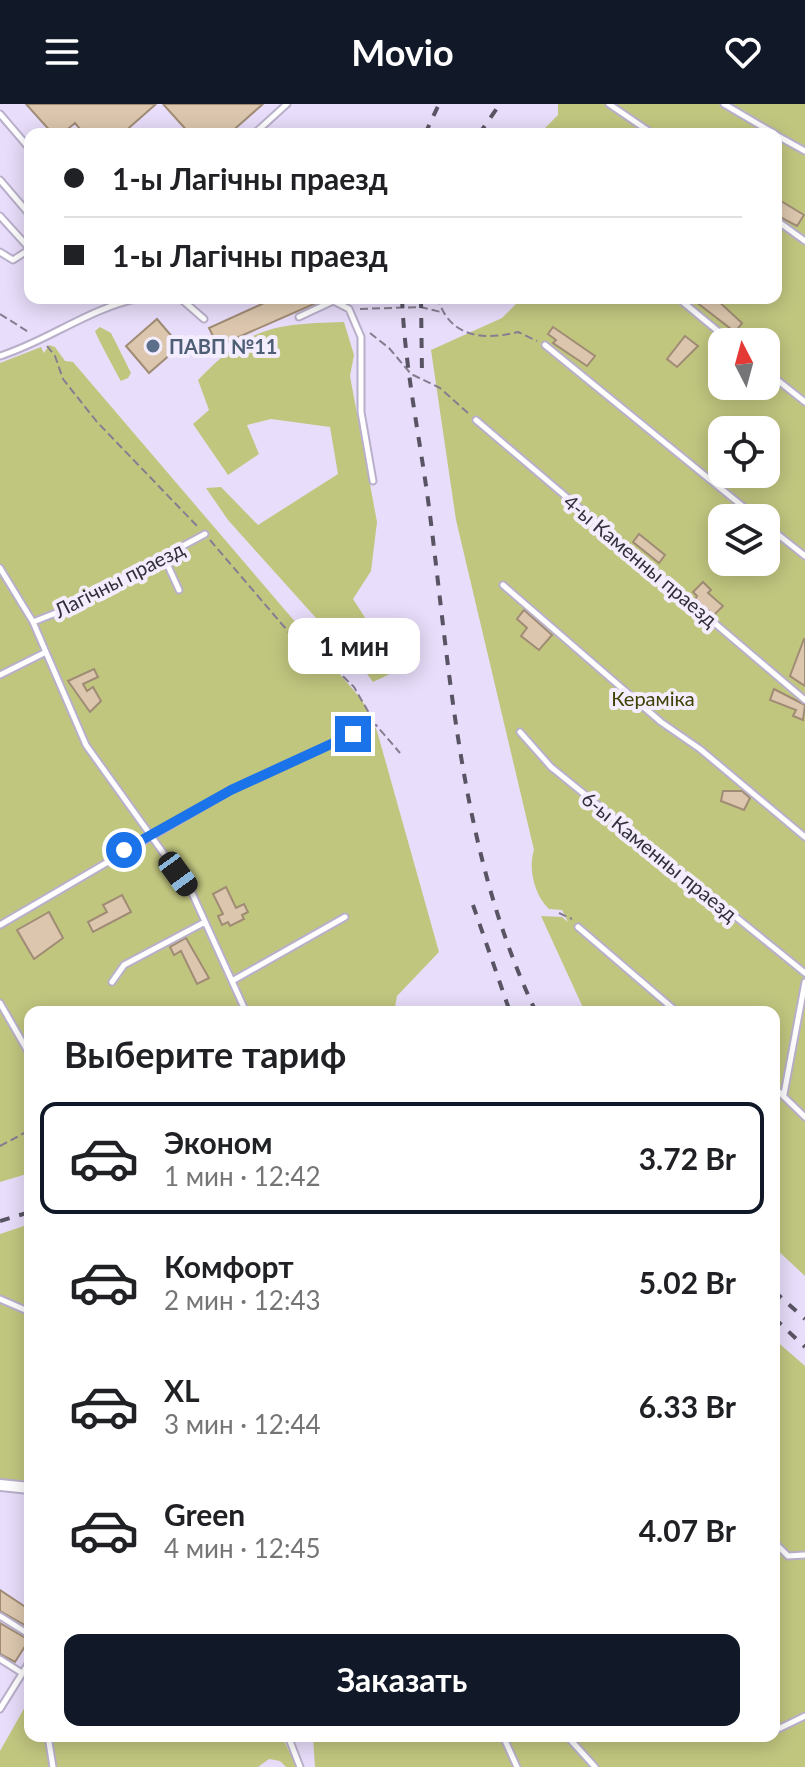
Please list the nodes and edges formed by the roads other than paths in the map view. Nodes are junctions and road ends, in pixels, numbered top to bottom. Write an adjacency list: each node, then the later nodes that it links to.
1 (287, 104): 5 (lane)
2 (609, 104): 6 (lane)
3 (724, 104): 7 (lane)
4 (0, 114): 9 (lane)
5 (261, 128)
6 (644, 128)
7 (765, 128)
8 (782, 138): 10 (lane)
9 (24, 142)
10 (805, 151)
11 (0, 180): 12 (lane)
12 (24, 208)
13 (0, 216): 16 (lane)
14 (782, 224): 15 (lane)
15 (805, 241)
16 (24, 242)
17 (0, 252): 18 (lane)
18 (24, 253)
19 (122, 304): 28 (lane)
20 (187, 304): 25 (lane)
21 (322, 304): 24 (lane)
22 (338, 304): 32 (lane)
23 (685, 304): 26 (lane)
24 (299, 317)
25 (204, 319)
26 (714, 328)
27 (545, 345): 33 (lane)
28 (0, 356)
29 (780, 382): 30 (lane)
30 (805, 402)
31 (476, 420): 44 (lane, 4-ы Каменны праезд)
32 (373, 481)
33 (740, 504)
34 (205, 534): 37 (lane, Лагічны праезд)
35 (780, 536): 36 (lane)
36 (805, 556)
37 (164, 557): 40 (lane); 41 (lane, Лагічны праезд)
38 (0, 568): 41 (lane)
39 (503, 585): 48 (lane)
40 (179, 590)
41 (33, 622): 42 (lane)
42 (44, 653): 43 (lane); 47 (lane)
43 (0, 675)
44 (805, 700)
45 (520, 732): 53 (lane, 6-ы Каменны праезд)
46 (353, 734): 47 (lane)
47 (149, 835): 50 (lane); 51 (lane)
48 (805, 837)
49 (345, 917): 54 (lane)
50 (205, 922): 54 (lane); 55 (lane)
51 (0, 925)
52 (578, 927): 59 (lane)
53 (805, 973)
54 (232, 981): 58 (lane)
55 (112, 982)
56 (805, 982): 62 (lane)
57 (0, 1003): 60 (lane)
58 (243, 1006)
59 (670, 1006)
60 (24, 1045)
61 (780, 1091): 62 (lane)
62 (784, 1094): 63 (lane)
63 (805, 1117)
64 (0, 1299): 65 (lane)
65 (24, 1309)
66 (0, 1485): 67 (street)
67 (24, 1487)
68 (780, 1548): 69 (lane)
69 (805, 1555)
70 (0, 1616): 71 (lane)
71 (24, 1631)
72 (0, 1659): 74 (lane)
73 (24, 1670): 74 (lane)
74 (22, 1673): 75 (lane)
75 (1, 1705)
76 (805, 1716): 77 (lane)
77 (780, 1728)
78 (49, 1742): 82 (lane)
79 (290, 1742): 83 (lane)
80 (506, 1742): 84 (lane)
81 (572, 1742): 85 (lane)
82 (53, 1767)
83 (300, 1767)
84 (517, 1767)
85 (595, 1767)

